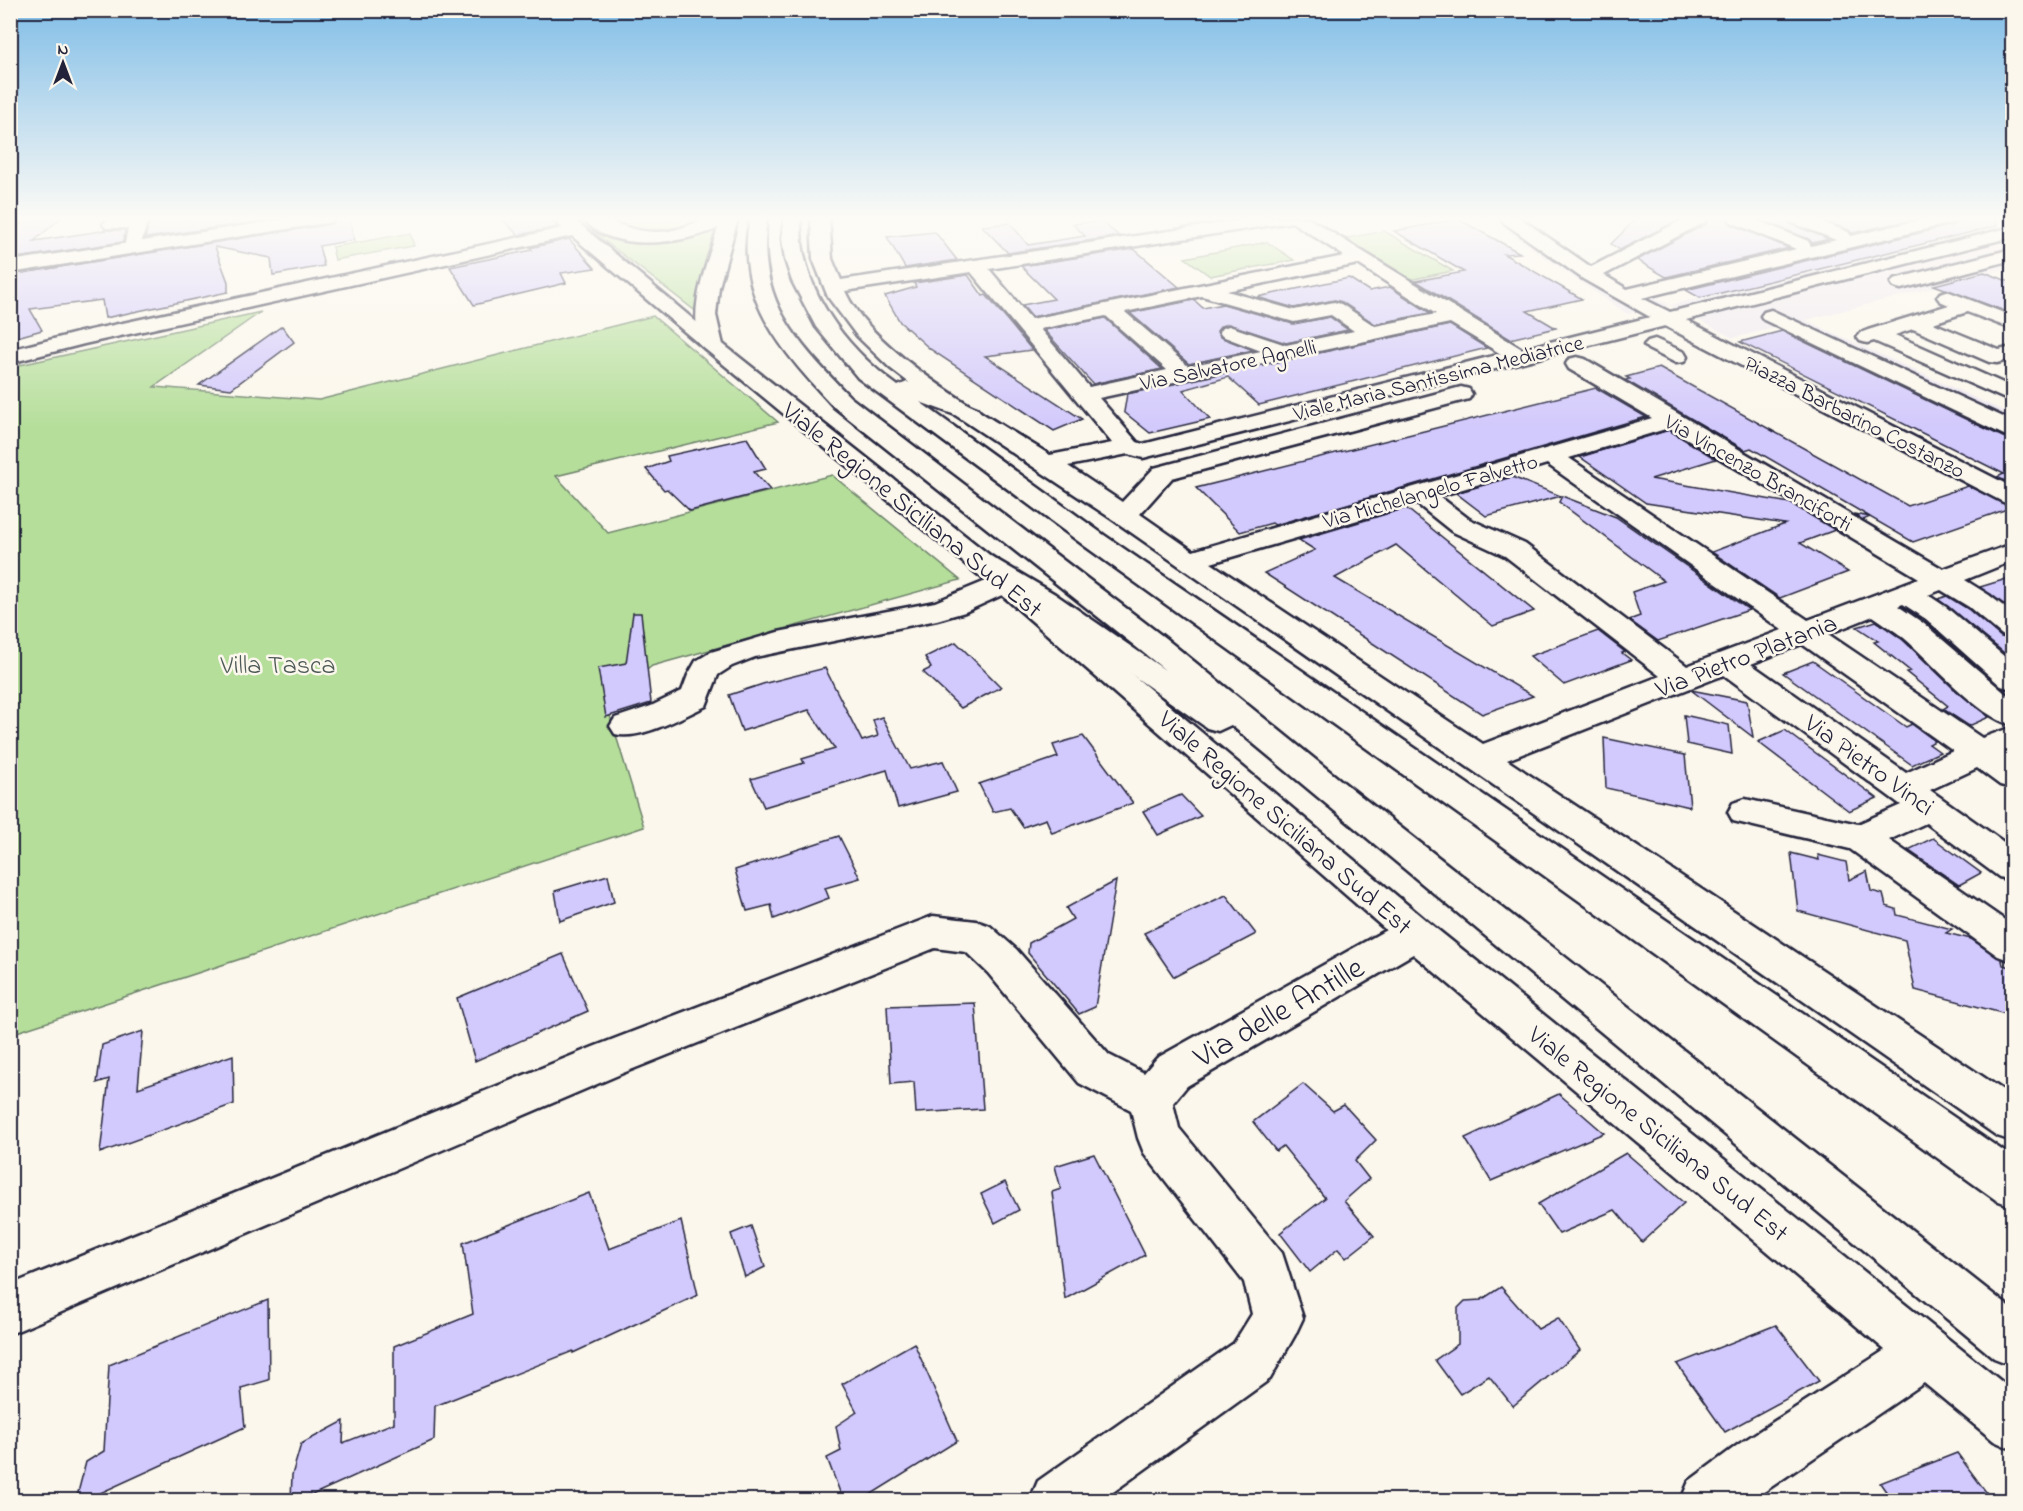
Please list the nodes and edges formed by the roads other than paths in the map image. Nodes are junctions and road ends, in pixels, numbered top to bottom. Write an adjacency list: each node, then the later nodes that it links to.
1 (292, 289): 34 (street)
2 (645, 289): 29 (street, Viale Regione Siciliana Sud Est)
3 (710, 289): 29 (street)
4 (762, 289): 71 (street, Viale Regione Siciliana Sud Est)
5 (806, 289): 38 (street)
6 (834, 289): 43 (street)
7 (995, 289): 24 (street)
8 (1208, 289): 14 (street)
9 (1409, 289): 19 (street)
10 (1612, 289): 15 (street, Piazza Barbarino Costanzo)
11 (1638, 289): 15 (street)
12 (1789, 289): 21 (street, Viale Maria Santissima Mediatrice)
13 (1927, 289): 16 (street)
14 (1201, 290): 18 (street); 26 (street, Via Salvatore Agnelli)
15 (1619, 293): 21 (street, Piazza Barbarino Costanzo)
16 (1968, 305): 22 (street); 23 (street)
17 (1806, 307): 20 (street)
18 (1110, 309): 24 (street); 39 (street)
19 (1453, 316): 26 (street, Via Salvatore Agnelli); 33 (street)
20 (1771, 316): 27 (street); 30 (street)
21 (1668, 319): 27 (street, Piazza Barbarino Costanzo); 33 (street, Viale Maria Santissima Mediatrice)
22 (1914, 322): 28 (street); 32 (street)
23 (2013, 324)
24 (1026, 326): 41 (street)
25 (1229, 332): 31 (street)
26 (1374, 334): 31 (street, Via Salvatore Agnelli)
27 (1697, 334): 36 (street); 51 (street, Piazza Barbarino Costanzo)
28 (1875, 334): 30 (street); 42 (street)
29 (712, 345): 55 (street, Viale Regione Siciliana Sud Est)
30 (1837, 346): 45 (street)
31 (1285, 352): 39 (street, Via Salvatore Agnelli)
32 (2013, 353)
33 (1518, 356): 46 (street, Viale Maria Santissima Mediatrice)
34 (10, 357)
35 (1604, 357): 37 (street, Viale Maria Santissima Mediatrice)
36 (1676, 357)
37 (1565, 367): 44 (street, Via Vincenzo Branciforti)
38 (866, 373): 43 (street); 80 (street)
39 (1184, 374): 41 (street, Via Salvatore Agnelli)
40 (1485, 388): 49 (street, Viale Maria Santissima Mediatrice)
41 (1083, 395): 46 (street)
42 (2013, 395)
43 (969, 413): 48 (street)
44 (1672, 420): 47 (street, Via Michelangelo Falvetto); 56 (street, Via Vincenzo Branciforti)
45 (2013, 430)
46 (1136, 449): 48 (street, Viale Maria Santissima Mediatrice); 49 (street)
47 (1551, 456): 50 (street, Via Michelangelo Falvetto); 61 (street)
48 (1047, 463): 52 (street)
49 (1163, 472): 52 (street)
50 (1419, 493): 54 (street, Via Michelangelo Falvetto); 63 (street)
51 (2013, 497)
52 (1125, 515): 54 (street)
53 (2013, 552): 56 (street, Via Pietro Platania)
54 (1189, 561): 69 (street)
55 (993, 573): 66 (street); 71 (street); 76 (street, Viale Regione Siciliana Sud Est)
56 (1950, 576): 57 (street, Via Pietro Platania); 58 (street); 60 (street)
57 (1905, 593): 59 (street, Via Pietro Platania); 64 (street)
58 (2013, 600)
59 (1876, 605): 61 (street, Via Pietro Platania); 65 (street)
60 (2013, 628)
61 (1806, 631): 62 (street, Via Pietro Platania); 68 (street)
62 (1727, 662): 63 (street, Via Pietro Platania); 72 (street, Via Pietro Vinci)
63 (1684, 679): 69 (street, Via Pietro Platania)
64 (2013, 679)
65 (2013, 714)
66 (626, 726)
67 (2013, 738): 68 (street)
68 (1979, 754): 70 (street); 72 (street)
69 (1480, 758): 79 (street)
70 (2013, 776)
71 (1331, 791): 82 (street, Viale Regione Siciliana Sud Est)
72 (1917, 798): 74 (street); 75 (street, Via Pietro Vinci)
73 (1745, 812): 74 (street)
74 (1860, 838): 77 (street)
75 (2013, 867)
76 (1415, 933): 78 (street, Via delle Antille); 83 (street, Viale Regione Siciliana Sud Est)
77 (2013, 945)
78 (1150, 1098): 81 (street); 85 (street)
79 (2013, 1121)
80 (2013, 1184)
81 (10, 1310)
82 (2013, 1340)
83 (1927, 1352): 84 (street, Viale Regione Siciliana Sud Est); 86 (street)
84 (2013, 1423)
85 (1057, 1500)
86 (1708, 1500)

